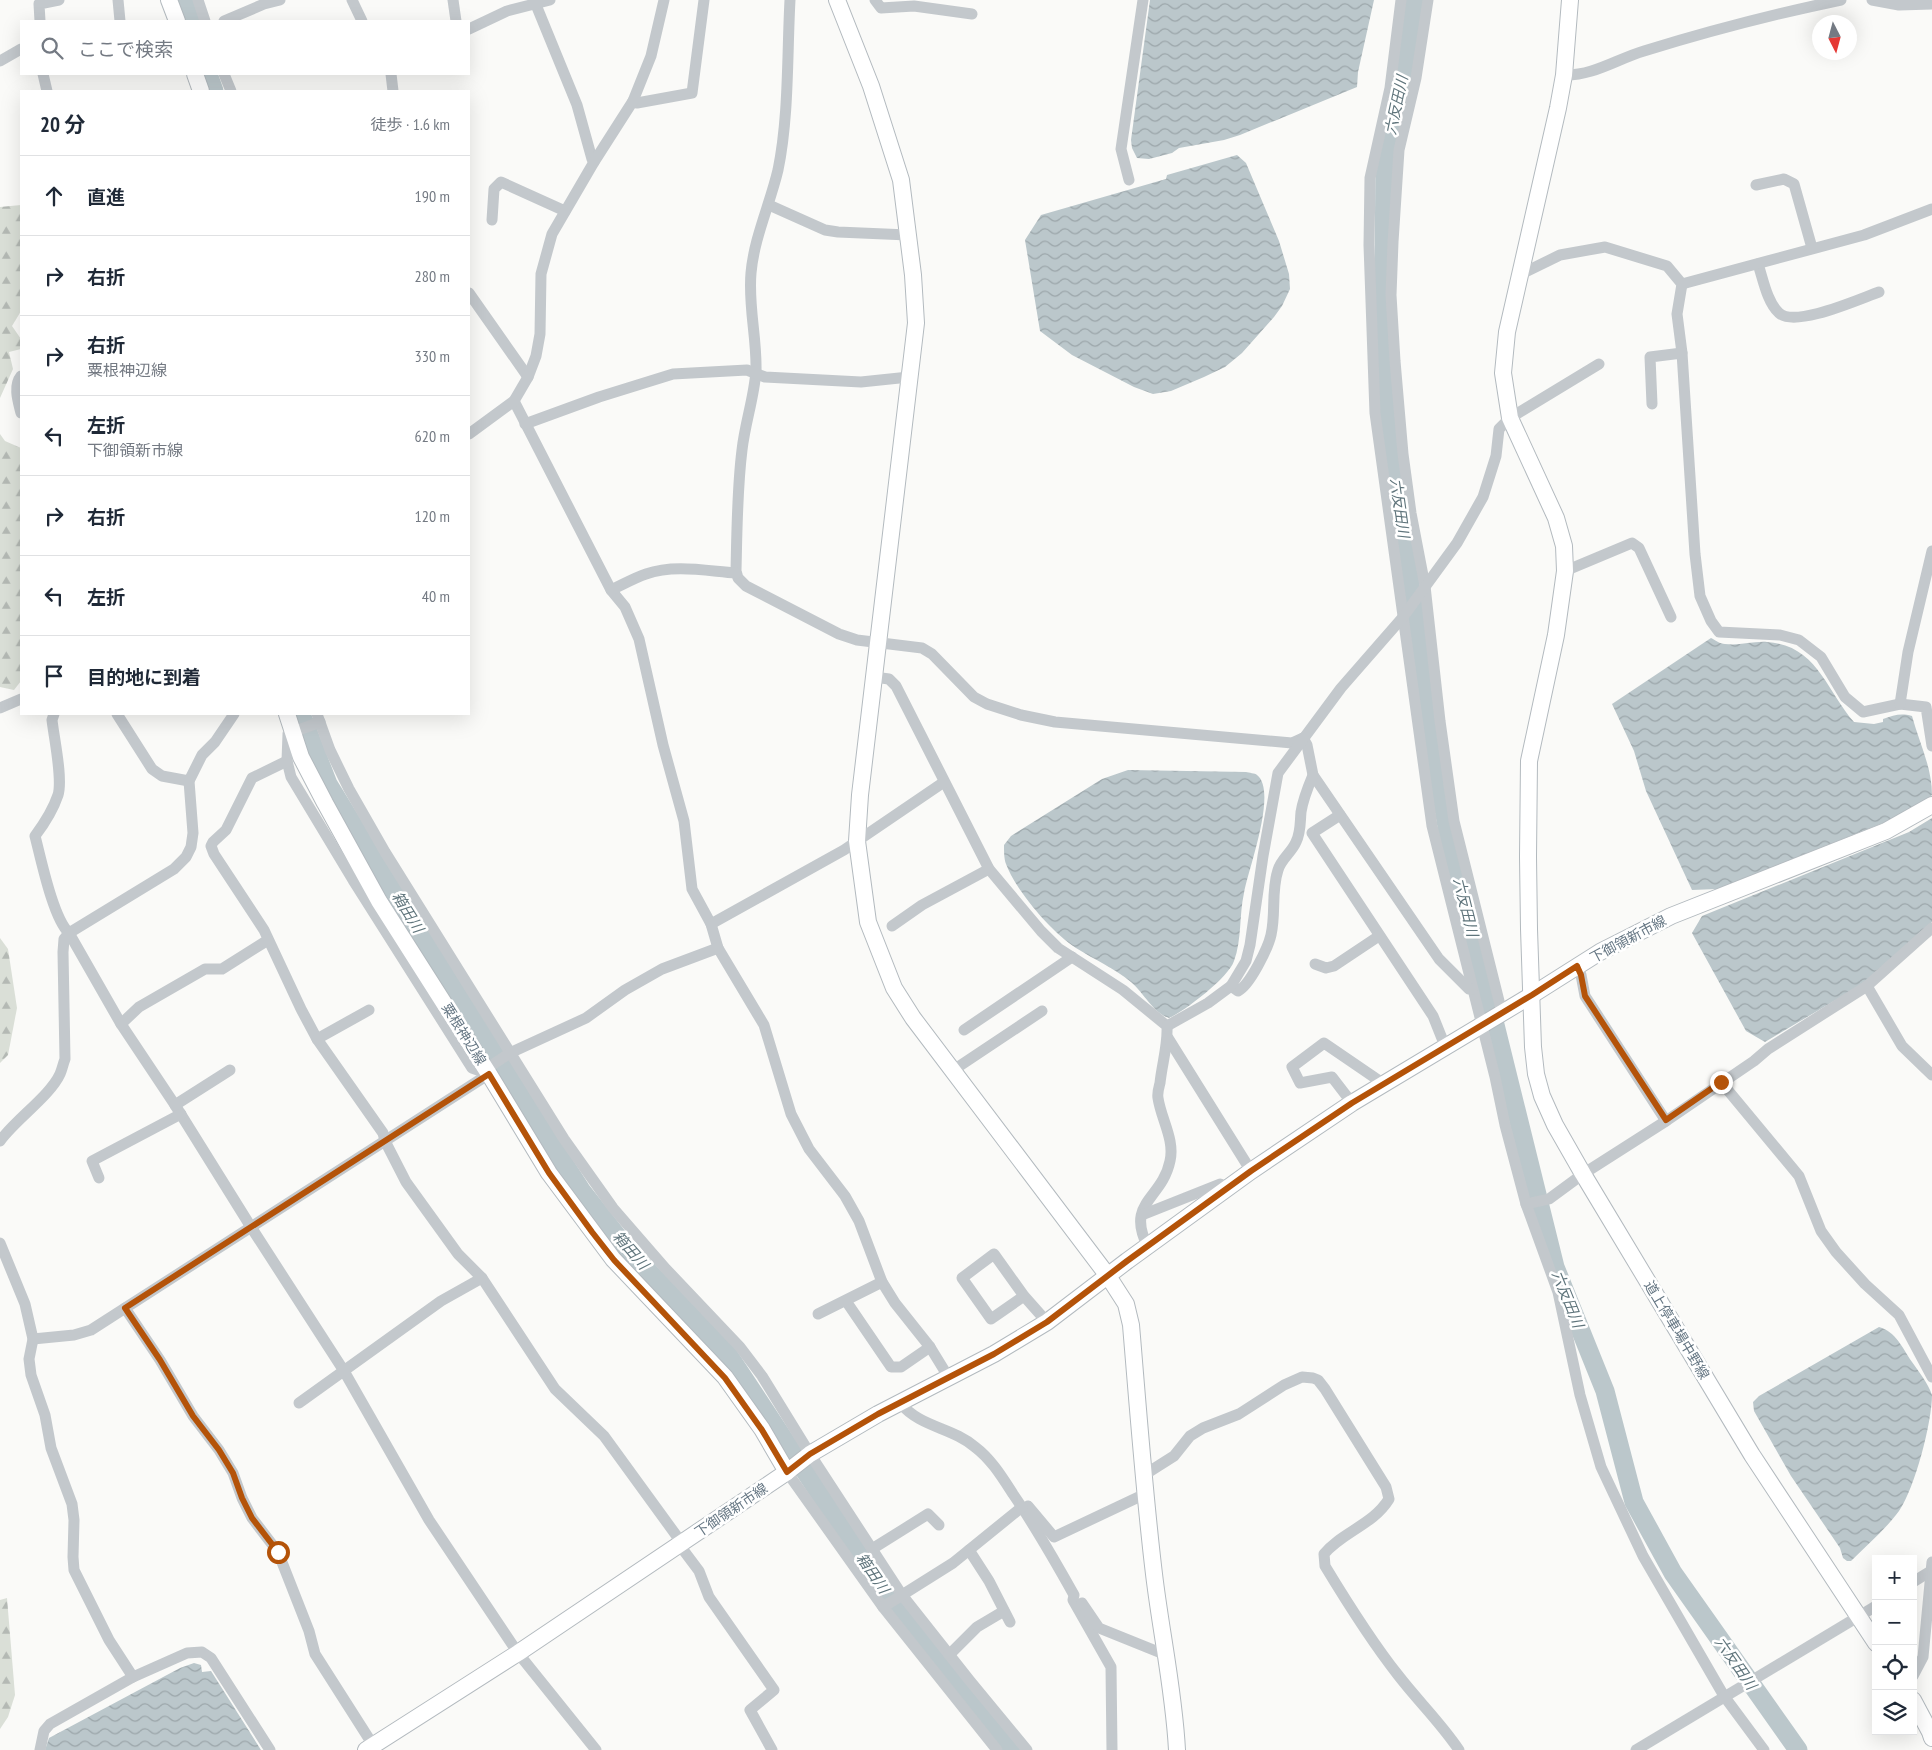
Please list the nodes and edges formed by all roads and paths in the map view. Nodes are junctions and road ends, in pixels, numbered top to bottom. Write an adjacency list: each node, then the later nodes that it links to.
1 (59, 0): 24 (street)
2 (118, 0): 25 (street)
3 (169, 0): 26 (main road)
4 (198, 0): 27 (street)
5 (280, 0): 28 (street)
6 (352, 0): 29 (street)
7 (453, 0): 30 (street)
8 (550, 0): 21 (street)
9 (664, 0): 43 (street)
10 (704, 0): 43 (street)
11 (790, 0): 47 (street)
12 (837, 0): 51 (main road)
13 (875, 0): 23 (street)
14 (1143, 0): 45 (street)
15 (1401, 0): 75 (street)
16 (1428, 0): 73 (street)
17 (1570, 0): 38 (main road, 道上停車場中野線)
18 (1841, 0): 20 (street)
19 (1872, 0): 22 (street)
20 (1828, 1): 38 (street)
21 (534, 2): 31 (street); 44 (street)
22 (1932, 4)
23 (972, 14)
24 (40, 20)
25 (120, 20)
26 (177, 20)
27 (206, 20)
28 (226, 20)
29 (362, 20)
30 (456, 20)
31 (470, 28)
32 (20, 50): 33 (street)
33 (0, 61)
34 (43, 75): 39 (street)
35 (195, 75): 40 (main road)
36 (224, 75): 41 (street)
37 (391, 75): 42 (street)
38 (1564, 75): 54 (main road, 道上停車場中野線)
39 (47, 90)
40 (202, 90)
41 (231, 90)
42 (392, 90)
43 (633, 101): 44 (street)
44 (594, 162): 49 (street)
45 (1128, 180)
46 (1756, 185): 52 (street)
47 (768, 206): 51 (street); 60 (street)
48 (1932, 209): 52 (street)
49 (566, 210): 50 (street); 61 (street)
50 (492, 220)
51 (908, 235): 62 (main road)
52 (1812, 248): 53 (street)
53 (1758, 264): 55 (street); 56 (street)
54 (1520, 274): 55 (street); 67 (main road, 道上停車場中野線)
55 (1682, 284): 58 (street)
56 (1878, 292)
57 (470, 294): 61 (street)
58 (1682, 353): 65 (street); 80 (street)
59 (1599, 364): 67 (street)
60 (756, 374): 62 (street); 68 (street); 72 (street)
61 (528, 377): 64 (street)
62 (909, 377): 77 (main road)
63 (20, 378): 66 (street)
64 (514, 401): 68 (street); 69 (street)
65 (1652, 404)
66 (20, 409)
67 (1510, 418): 71 (main road, 道上停車場中野線); 73 (street)
68 (525, 424): 74 (street)
69 (470, 433)
70 (1932, 551): 80 (street)
71 (1565, 571): 76 (street); 113 (main road, 道上停車場中野線)
72 (736, 573): 74 (street); 77 (street)
73 (1424, 588): 75 (street); 116 (street)
74 (611, 590): 100 (street)
75 (1405, 615): 88 (street); 112 (street)
76 (1671, 616)
77 (879, 642): 78 (main road); 88 (street)
78 (874, 677): 93 (street); 96 (main road)
79 (20, 699): 81 (street)
80 (1900, 704): 89 (street)
81 (0, 708)
82 (54, 715): 103 (street)
83 (118, 715): 92 (street)
84 (233, 715): 92 (street)
85 (288, 715): 87 (main road, 粟根神辺線)
86 (318, 718): 87 (street); 124 (street)
87 (293, 731): 90 (street); 127 (main road, 粟根神辺線)
88 (1303, 738): 91 (street); 110 (street)
89 (1932, 746)
90 (287, 761): 97 (street); 127 (street)
91 (1313, 775): 95 (street); 110 (street)
92 (189, 781): 98 (street)
93 (944, 782): 96 (street); 99 (street)
94 (1932, 805): 109 (main road, 下御領新市線)
95 (1340, 815): 104 (street); 112 (street)
96 (857, 841): 100 (street); 126 (main road)
97 (210, 846): 98 (street); 105 (street)
98 (193, 847): 103 (street)
99 (989, 869): 101 (street); 107 (street)
100 (712, 924): 106 (street)
101 (892, 926)
102 (1932, 928): 111 (street)
103 (69, 933): 117 (street); 135 (street)
104 (1379, 936): 108 (street); 123 (street)
105 (268, 940): 117 (street); 122 (street)
106 (718, 948): 124 (street); 147 (street)
107 (1072, 957): 119 (street); 120 (street)
108 (1315, 964)
109 (1577, 966): 113 (main road, 下御領新市線); 133 (street)
110 (1231, 986): 119 (street)
111 (1867, 986): 128 (street); 129 (street)
112 (1472, 988): 118 (street)
113 (1532, 995): 116 (main road, 下御領新市線); 137 (main road, 道上停車場中野線)
114 (369, 1010): 122 (street)
115 (1042, 1011): 126 (street)
116 (1501, 1014): 118 (main road, 下御領新市線)
117 (121, 1024): 132 (street)
118 (1483, 1024): 123 (main road, 下御領新市線); 140 (street)
119 (1167, 1026): 121 (street)
120 (964, 1030)
121 (1168, 1038): 136 (street); 141 (street)
122 (317, 1039): 134 (street)
123 (1445, 1046): 130 (main road, 下御領新市線)
124 (510, 1053): 127 (street); 160 (street)
125 (230, 1070): 132 (street)
126 (952, 1071): 145 (main road)
127 (488, 1072): 134 (street); 161 (main road, 粟根神辺線)
128 (1932, 1075)
129 (1721, 1082): 133 (street); 156 (street)
130 (1384, 1084): 131 (main road, 下御領新市線); 131 (street)
131 (1352, 1103): 136 (main road, 下御領新市線)
132 (178, 1109): 138 (street); 142 (street)
133 (1666, 1120): 137 (street)
134 (385, 1141): 142 (street); 146 (street)
135 (0, 1142)
136 (1251, 1171): 139 (main road, 下御領新市線)
137 (1583, 1174): 140 (street); 177 (main road, 道上停車場中野線)
138 (99, 1178)
139 (1228, 1188): 141 (street); 144 (main road, 下御領新市線)
140 (1526, 1204): 185 (street)
141 (1142, 1216): 144 (street)
142 (251, 1228): 150 (street); 155 (street)
143 (0, 1243): 153 (street)
144 (1148, 1247): 145 (main road, 下御領新市線)
145 (1108, 1276): 152 (main road, 下御領新市線); 162 (main road)
146 (482, 1278): 155 (street); 166 (street)
147 (882, 1282): 149 (street); 154 (street)
148 (1024, 1296): 148 (street); 152 (street)
149 (846, 1301): 151 (street); 154 (street)
150 (125, 1308): 153 (street); 188 (street)
151 (818, 1314)
152 (1047, 1322): 157 (main road, 下御領新市線)
153 (33, 1339): 184 (street)
154 (930, 1347): 157 (street)
155 (344, 1371): 158 (street); 180 (street)
156 (1932, 1377)
157 (949, 1378): 159 (main road, 下御領新市線)
158 (299, 1403)
159 (900, 1404): 160 (main road, 下御領新市線); 164 (street)
160 (809, 1456): 161 (main road, 下御領新市線); 167 (street)
161 (790, 1469): 166 (main road, 下御領新市線); 174 (street)
162 (1144, 1475): 163 (main road); 197 (street)
163 (1145, 1494): 164 (street); 182 (main road)
164 (1020, 1503): 168 (street); 173 (street)
165 (939, 1526): 167 (street)
166 (681, 1544): 180 (main road, 下御領新市線); 193 (street)
167 (872, 1550): 172 (street)
168 (968, 1550): 172 (street); 176 (street)
169 (1932, 1562): 170 (street)
170 (1931, 1570): 171 (street); 183 (street)
171 (1917, 1579)
172 (902, 1595): 174 (street); 181 (street)
173 (1074, 1595): 182 (street); 195 (street)
174 (883, 1607): 194 (street)
175 (1872, 1608): 177 (street)
176 (1004, 1611): 178 (street); 181 (street)
177 (1858, 1617): 179 (main road, 道上停車場中野線); 185 (street)
178 (1010, 1622)
179 (1872, 1637)
180 (518, 1653): 188 (main road, 下御領新市線); 192 (street)
181 (949, 1655): 189 (street)
182 (1166, 1656): 196 (main road)
183 (1917, 1668)
184 (133, 1678): 190 (street); 191 (street)
185 (1727, 1695): 198 (street); 199 (street)
186 (1917, 1708): 187 (main road)
187 (1932, 1738)
188 (377, 1747)
189 (1021, 1748)
190 (40, 1750)
191 (270, 1750)
192 (596, 1750)
193 (772, 1750)
194 (997, 1750)
195 (1112, 1750)
196 (1176, 1750)
197 (1459, 1750)
198 (1636, 1750)
199 (1764, 1750)

